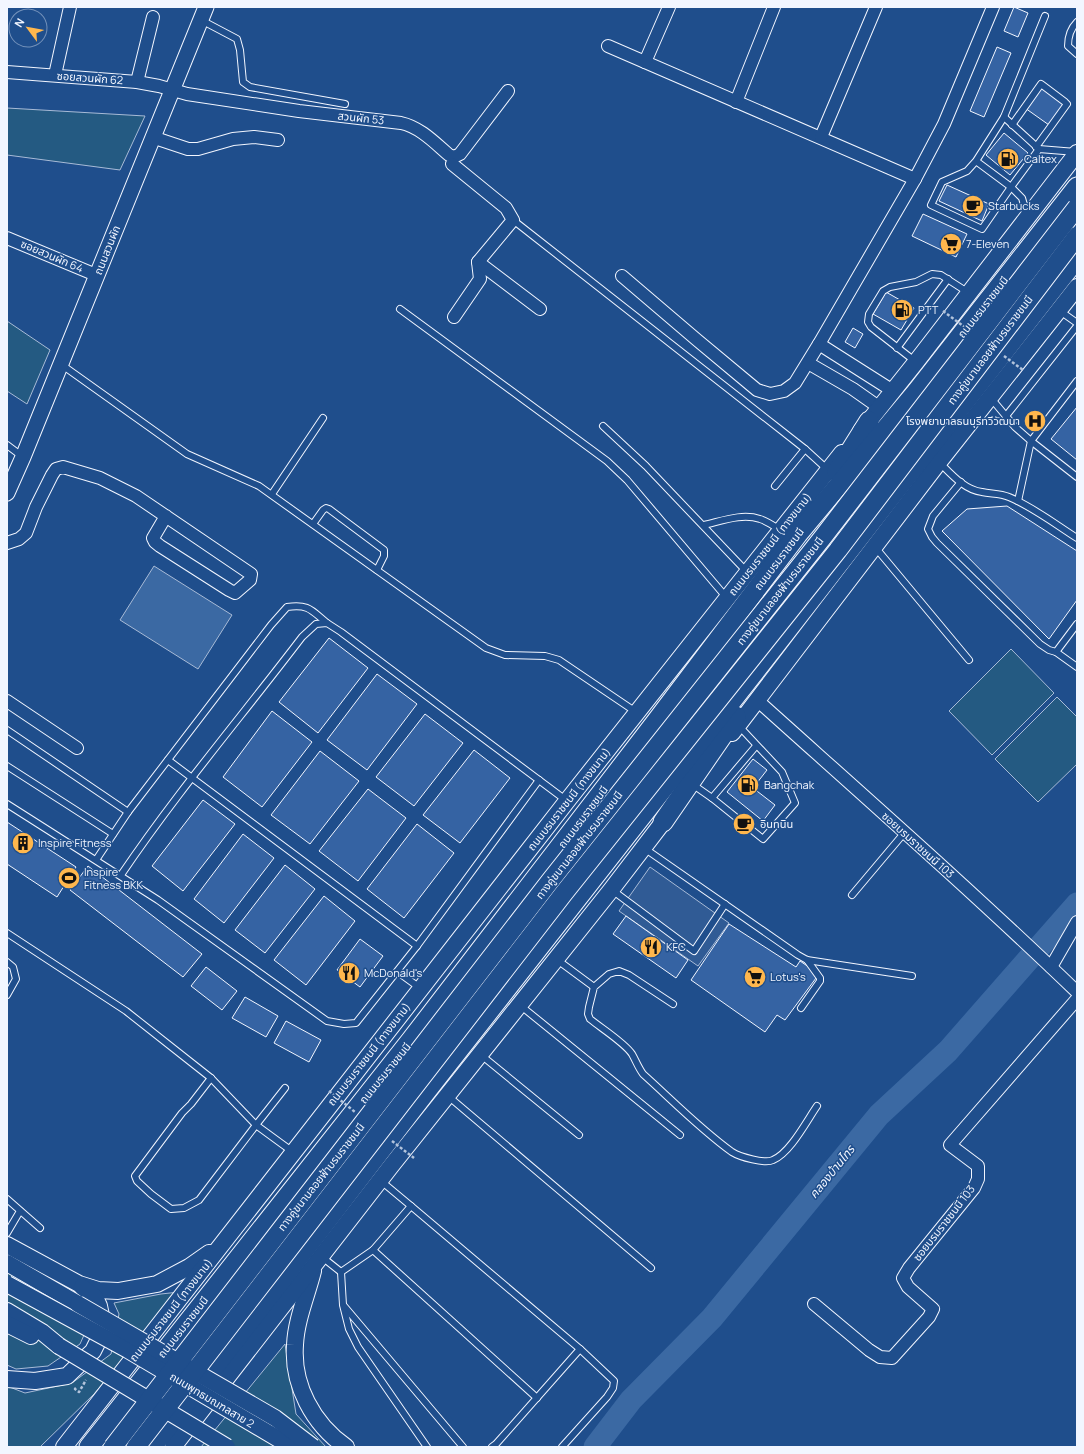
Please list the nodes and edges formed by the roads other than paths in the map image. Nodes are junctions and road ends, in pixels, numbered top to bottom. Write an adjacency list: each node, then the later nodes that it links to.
1 (70, 7): 14 (street)
2 (669, 7): 12 (street)
3 (774, 7): 18 (street)
4 (876, 7): 23 (street)
5 (993, 7): 29 (street)
6 (203, 13): 16 (street, ถนนสวนผัก); 19 (lane)
7 (1045, 16): 20 (lane)
8 (153, 17): 15 (street)
9 (1077, 22): 11 (lane)
10 (608, 46): 12 (street)
11 (1077, 54)
12 (645, 62): 18 (street)
13 (7, 72): 14 (street, ซอยสวนผัก 62)
14 (55, 75): 15 (street, ซอยสวนผัก 62)
15 (137, 82): 16 (street, ซอยสวนผัก 62)
16 (173, 90): 17 (street, สวนผัก 53); 22 (street, ถนนสวนผัก)
17 (508, 91)
18 (736, 102): 23 (street)
19 (345, 104)
20 (1004, 117): 21 (lane); 27 (lane)
21 (1012, 125): 25 (lane); 25 (lane)
22 (152, 137): 24 (street); 39 (street, ถนนสวนผัก)
23 (821, 137): 29 (street)
24 (278, 140)
25 (1038, 148): 26 (lane); 30 (lane)
26 (1077, 152): 33 (main road, ถนนบรมราชชนนี (ทางขนาน))
27 (976, 161): 30 (lane); 30 (lane)
28 (452, 164): 34 (street)
29 (915, 179): 49 (street)
30 (1011, 186): 33 (lane)
31 (1077, 187): 76 (highway, ถนนบรมราชชนนี)
32 (1077, 207): 166 (main road, ทางคู่ขนานลอยฟ้าบรมราชชนนี, bridge)
33 (1028, 216): 43 (main road, ถนนบรมราชชนนี (ทางขนาน))
34 (513, 220): 38 (street); 63 (lane)
35 (1077, 236): 167 (main road, ทางคู่ขนานลอยฟ้าบรมราชชนนี, bridge)
36 (7, 238): 39 (street, ซอยสวนผัก 64)
37 (1077, 258): 80 (highway)
38 (478, 262): 45 (street); 47 (street)
39 (96, 275): 53 (street, ถนนสวนผัก)
40 (622, 276): 52 (street)
41 (948, 279): 43 (lane); 50 (lane); 50 (lane)
42 (1077, 287): 46 (main road)
43 (969, 292): 51 (main road, ถนนบรมราชชนนี (ทางขนาน))
44 (400, 309): 83 (lane)
45 (540, 309)
46 (1058, 310): 48 (lane); 56 (main road)
47 (454, 318)
48 (1077, 324): 58 (lane)
49 (819, 344): 52 (street); 55 (street)
50 (897, 348): 51 (lane)
51 (916, 362): 55 (main road, ถนนบรมราชชนนี (ทางขนาน))
52 (808, 363): 57 (street)
53 (61, 364): 64 (street, ถนนสวนผัก); 71 (lane)
54 (1077, 381): 61 (lane)
55 (893, 391): 57 (main road, ถนนบรมราชชนนี (ทางขนาน))
56 (989, 397): 58 (lane); 65 (main road)
57 (875, 414): 66 (main road, ถนนบรมราชชนนี (ทางขนาน)); 76 (highway)
58 (1006, 416): 61 (lane)
59 (323, 418): 71 (lane)
60 (603, 426): 75 (lane)
61 (1031, 441): 67 (lane); 72 (lane)
62 (7, 445): 64 (lane)
63 (805, 448): 66 (lane); 69 (lane)
64 (23, 457): 70 (street, ถนนสวนผัก)
65 (939, 462): 68 (lane); 79 (main road)
66 (828, 470): 76 (main road, ถนนบรมราชชนนี (ทางขนาน))
67 (1077, 477)
68 (960, 482): 72 (lane); 86 (lane)
69 (775, 486)
70 (7, 493)
71 (272, 494): 74 (lane)
72 (1018, 500): 77 (lane)
73 (166, 516): 73 (street); 78 (street)
74 (313, 524): 81 (lane); 81 (lane)
75 (704, 525): 76 (lane); 82 (lane)
76 (790, 532): 82 (main road, ถนนบรมราชชนนี (ทางขนาน)); 165 (highway, ถนนบรมราชชนนี)
77 (1077, 538)
78 (7, 543)
79 (874, 546): 87 (lane); 89 (main road)
80 (846, 556): 105 (highway); 168 (highway)
81 (377, 570): 91 (lane)
82 (748, 573): 83 (main road, ถนนบรมราชชนนี (ทางขนาน))
83 (727, 598): 91 (main road, ถนนบรมราชชนนี (ทางขนาน))
84 (327, 623): 96 (lane); 98 (lane); 99 (lane)
85 (1077, 624): 86 (lane)
86 (1056, 652): 88 (lane)
87 (969, 660)
88 (1077, 667)
89 (757, 700): 92 (main road); 106 (street, ซอยบรมราชชนนี 103)
90 (7, 701): 95 (street)
91 (637, 713): 102 (main road, ถนนบรมราชชนนี (ทางขนาน))
92 (738, 725): 94 (lane); 100 (main road)
93 (7, 730): 104 (lane)
94 (756, 746): 101 (lane); 101 (lane)
95 (77, 748)
96 (168, 760): 98 (lane); 104 (lane)
97 (7, 766): 107 (lane)
98 (191, 778): 110 (lane); 116 (lane)
99 (539, 780): 102 (lane); 116 (lane)
100 (692, 784): 101 (lane); 105 (main road)
101 (712, 798)
102 (567, 801): 124 (main road, ถนนบรมราชชนนี (ทางขนาน))
103 (7, 804): 109 (lane)
104 (128, 812): 107 (lane)
105 (663, 822): 108 (main road)
106 (905, 832): 112 (lane); 120 (street, ซอยบรมราชชนนี 103)
107 (113, 834): 109 (lane)
108 (644, 848): 111 (main road); 113 (lane)
109 (96, 860): 110 (lane)
110 (121, 875): 121 (lane)
111 (611, 890): 113 (lane); 117 (main road)
112 (852, 895)
113 (725, 904): 118 (lane)
114 (1077, 922): 120 (street)
115 (7, 933): 132 (lane)
116 (417, 946): 121 (lane)
117 (556, 959): 123 (lane); 129 (main road)
118 (808, 960): 122 (lane); 130 (lane)
119 (7, 962): 126 (lane)
120 (1049, 964): 125 (street, ซอยบรมราชชนนี 103)
121 (398, 972): 124 (lane)
122 (912, 976)
123 (594, 987): 128 (lane); 135 (lane)
124 (420, 988): 139 (main road, ถนนบรมราชชนนี (ทางขนาน))
125 (1077, 992)
126 (7, 995)
127 (1077, 999): 155 (street, ซอยบรมราชชนนี 103)
128 (673, 1004)
129 (519, 1005): 131 (main road); 137 (lane)
130 (801, 1008)
131 (480, 1054): 134 (main road); 138 (lane)
132 (211, 1078): 136 (lane); 136 (lane)
133 (285, 1088): 136 (lane)
134 (447, 1095): 140 (main road); 151 (lane)
135 (817, 1106)
136 (256, 1125): 139 (lane)
137 (680, 1134)
138 (579, 1135)
139 (293, 1152): 146 (main road, ถนนบรมราชชนนี (ทางขนาน))
140 (380, 1180): 142 (lane); 149 (main road)
141 (7, 1199): 143 (lane)
142 (411, 1206): 148 (lane); 160 (lane)
143 (20, 1211): 144 (lane); 145 (lane)
144 (40, 1228)
145 (7, 1234)
146 (224, 1242): 154 (main road); 164 (main road, ถนนบรมราชชนนี (ทางขนาน))
147 (7, 1245): 154 (main road)
148 (373, 1250): 152 (lane); 162 (lane)
149 (318, 1260): 152 (lane); 163 (main road); 174 (main road)
150 (7, 1262): 173 (main road, bridge)
151 (651, 1268)
152 (341, 1272): 156 (lane)
153 (7, 1284): 172 (main road, ถนนพุทธมณฑลสาย 2, bridge)
154 (79, 1284): 161 (main road)
155 (814, 1304)
156 (343, 1305): 175 (lane); 176 (lane)
157 (7, 1310): 159 (main road)
158 (7, 1324): 159 (main road)
159 (59, 1346): 171 (main road, bridge)
160 (580, 1350): 162 (lane); 178 (lane)
161 (7, 1379)
162 (537, 1398): 177 (lane)
163 (186, 1431): 169 (main road); 170 (main road)
164 (66, 1443)
165 (89, 1447)
166 (113, 1447)
167 (136, 1447)
168 (152, 1447)
169 (173, 1447)
170 (179, 1447)
171 (227, 1447)
172 (292, 1447)
173 (313, 1447)
174 (346, 1447)
175 (427, 1447)
176 (463, 1447)
177 (492, 1447)
178 (562, 1447)

